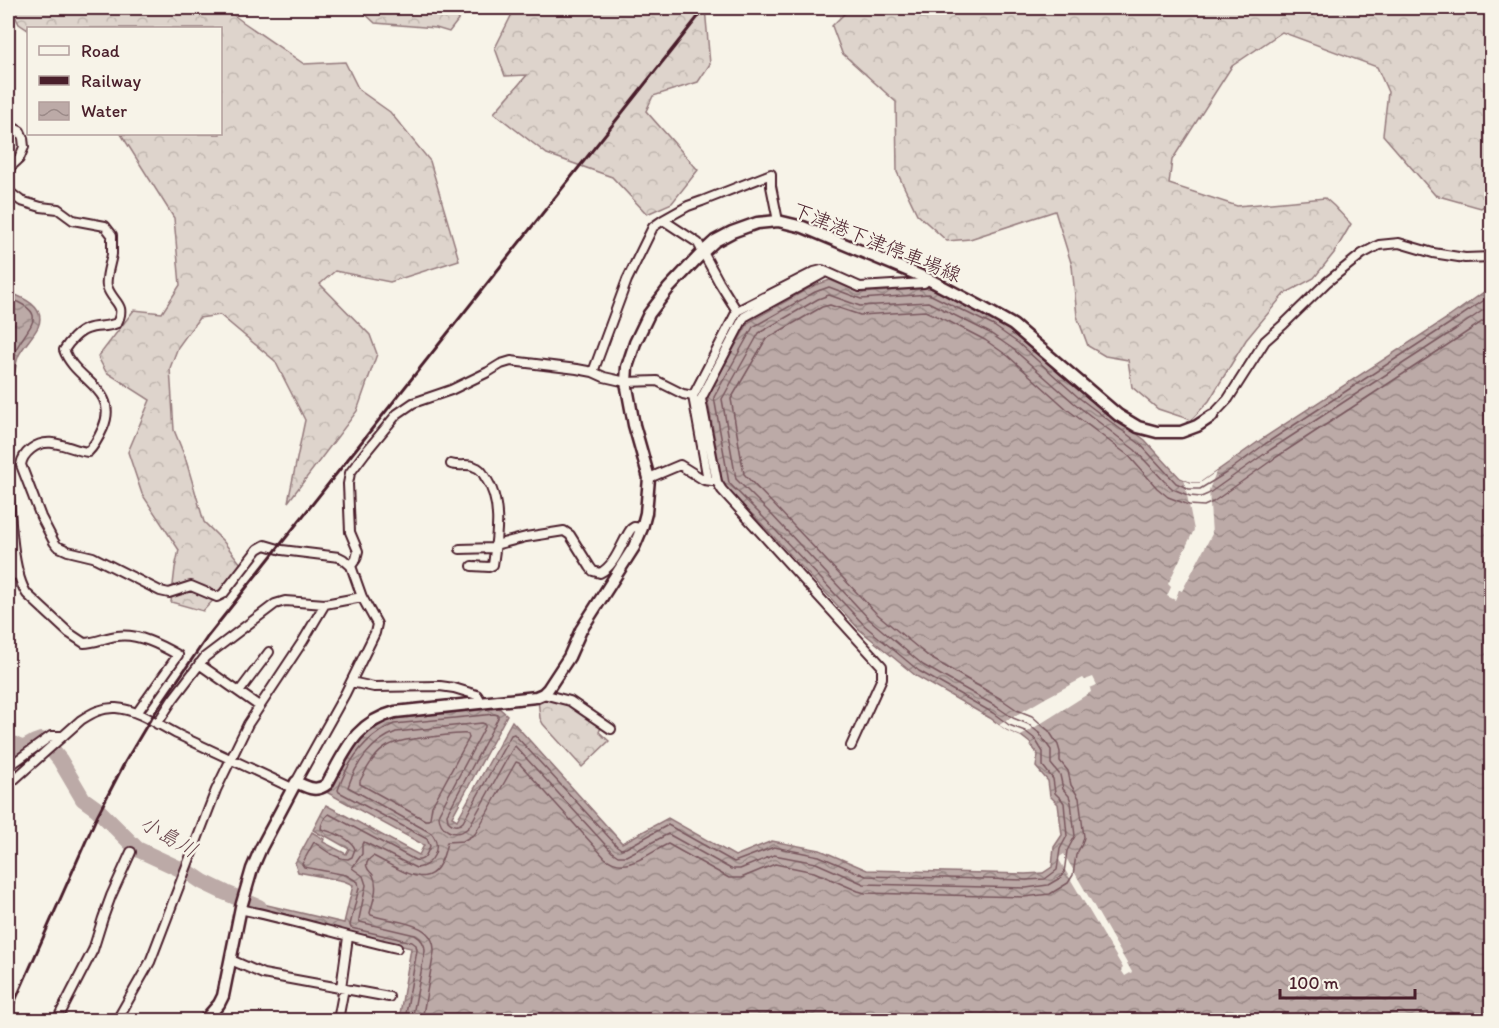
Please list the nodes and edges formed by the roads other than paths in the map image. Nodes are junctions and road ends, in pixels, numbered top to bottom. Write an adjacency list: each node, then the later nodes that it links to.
1 (8, 125): 2 (street)
2 (8, 169)
3 (8, 191): 23 (street)
4 (663, 220): 5 (street); 6 (street); 11 (street)
5 (778, 221): 6 (main road, 下津港下津停車場線); 9 (main road, 下津港下津停車場線)
6 (702, 252): 10 (street); 12 (main road, 下津港下津停車場線)
7 (1491, 257): 14 (street)
8 (826, 272): 9 (street); 10 (street); 18 (street)
9 (928, 279): 14 (main road, 下津港下津停車場線)
10 (737, 311): 13 (street)
11 (593, 372): 12 (street); 23 (street)
12 (626, 382): 13 (street); 16 (main road, 下津港下津停車場線)
13 (693, 396): 17 (street)
14 (1212, 416)
15 (451, 464): 21 (street)
16 (649, 478): 17 (street); 20 (main road, 下津港下津停車場線)
17 (708, 480): 18 (street)
18 (717, 482): 40 (street)
19 (8, 491): 26 (street)
20 (642, 528): 21 (street); 33 (main road, 下津港下津停車場線)
21 (495, 547): 22 (street); 24 (street)
22 (460, 549)
23 (351, 566): 27 (street)
24 (472, 566)
25 (8, 574): 26 (street)
26 (19, 574): 36 (street)
27 (362, 597): 28 (street); 31 (street)
28 (325, 604): 30 (street); 35 (street)
29 (269, 652): 32 (street)
30 (199, 664): 32 (street); 37 (street)
31 (351, 682): 34 (street); 44 (street)
32 (239, 692): 35 (street)
33 (543, 694): 34 (main road); 38 (street)
34 (480, 703): 44 (main road)
35 (259, 706): 41 (street)
36 (137, 713): 37 (street); 39 (street)
37 (157, 724): 41 (street)
38 (611, 729)
39 (62, 736): 42 (street); 43 (street)
40 (851, 746)
41 (231, 760): 44 (street); 53 (street)
42 (8, 767)
43 (8, 785)
44 (294, 785): 46 (main road)
45 (131, 852): 52 (street)
46 (242, 905): 47 (street); 49 (main road)
47 (348, 937): 48 (street); 50 (street)
48 (397, 948)
49 (231, 960): 50 (street); 54 (main road)
50 (343, 988): 51 (street); 55 (street)
51 (389, 997)
52 (57, 1020)
53 (117, 1020)
54 (205, 1020)
55 (338, 1020)

